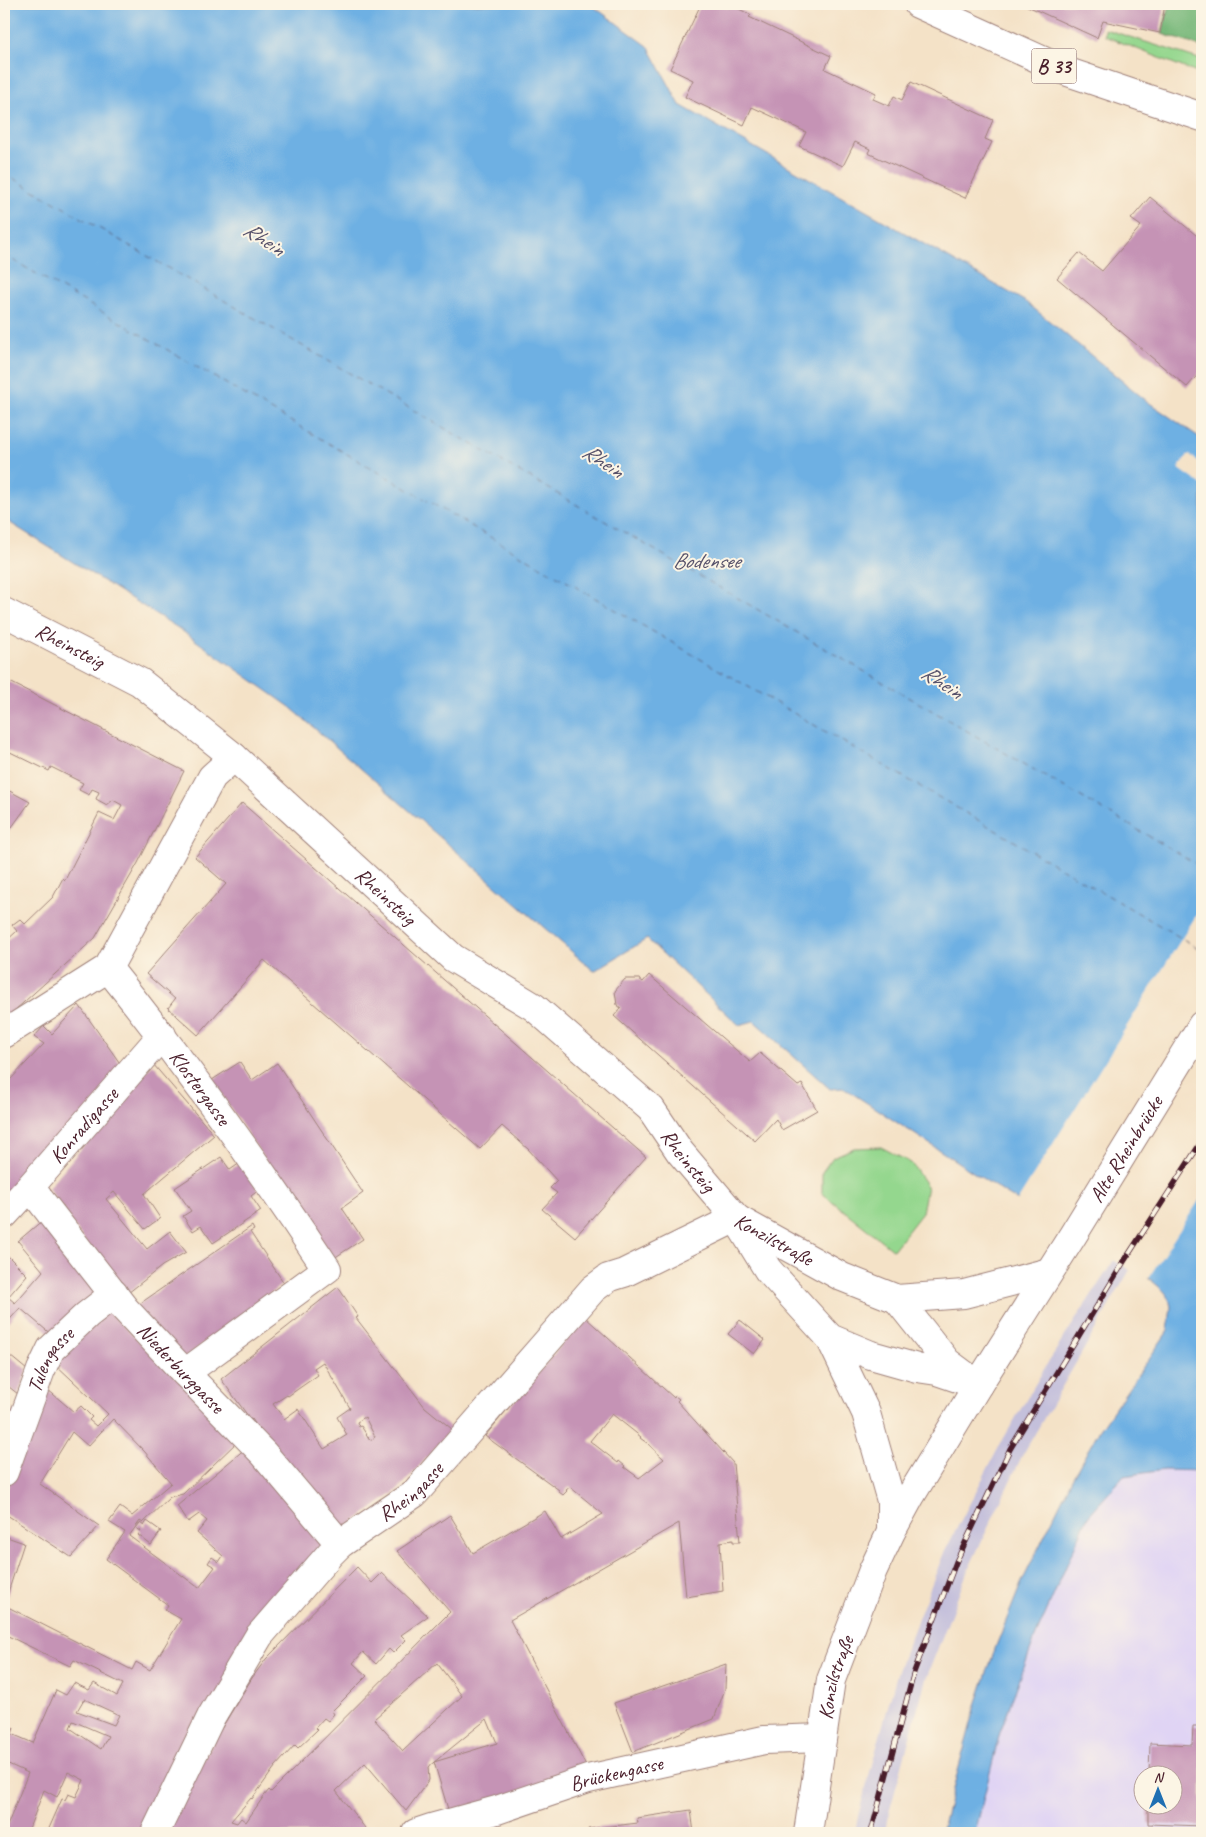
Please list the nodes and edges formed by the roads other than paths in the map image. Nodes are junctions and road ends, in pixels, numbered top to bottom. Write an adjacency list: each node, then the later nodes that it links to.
1 (918, 4): 2 (street, B 33)
2 (1202, 118)
3 (4, 612): 4 (street, Rheinsteig)
4 (234, 756): 5 (street); 11 (street, Rheinsteig)
5 (108, 968): 7 (street); 8 (street, Klostergasse)
6 (1202, 1025): 12 (street, Alte Rheinbrücke)
7 (4, 1034)
8 (162, 1035): 9 (street, Konradigasse); 16 (street, Klostergasse)
9 (30, 1187): 10 (street, Konradigasse); 13 (street, Niederburggasse)
10 (4, 1216)
11 (736, 1218): 14 (street, Konzilstraße); 15 (street, Konzilstraße); 20 (street, Rheingasse)
12 (1049, 1272): 14 (street, Konzilstraße); 17 (street, Konzilstraße)
13 (114, 1294): 16 (street, Niederburggasse); 18 (street, Tulengasse)
14 (897, 1298): 17 (street)
15 (830, 1338): 17 (street, Konzilstraße); 19 (street, Konzilstraße)
16 (185, 1373): 20 (street, Niederburggasse)
17 (978, 1385): 19 (street, Konzilstraße)
18 (4, 1472)
19 (892, 1532): 21 (street, Konzilstraße)
20 (340, 1544): 22 (street, Rheingasse)
21 (822, 1738): 23 (street, Brückengasse); 24 (street, Konzilstraße)
22 (155, 1833)
23 (416, 1833)
24 (808, 1833)

